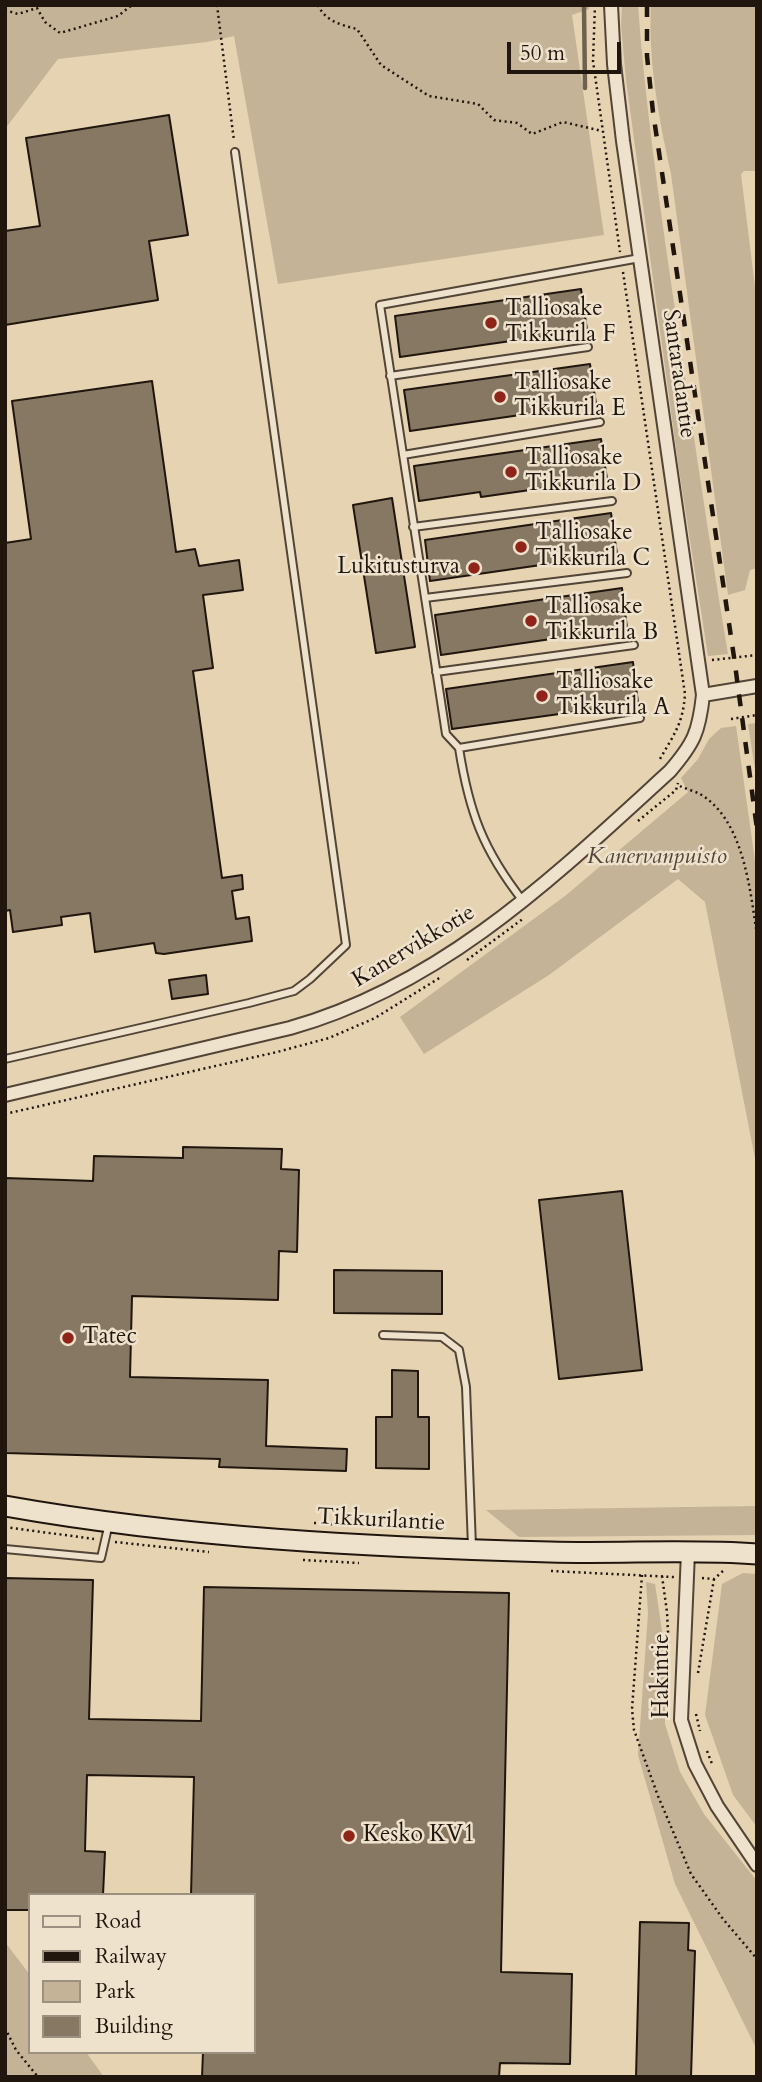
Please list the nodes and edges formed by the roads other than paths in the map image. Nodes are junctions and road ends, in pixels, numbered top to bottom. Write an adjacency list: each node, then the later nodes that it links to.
1 (611, 5): 3 (street, Santaradantie)
2 (235, 152): 19 (lane)
3 (640, 258): 5 (lane); 15 (street, Santaradantie)
4 (588, 347): 5 (lane)
5 (390, 376): 7 (lane)
6 (600, 422): 7 (lane)
7 (403, 454): 9 (lane)
8 (612, 501): 9 (lane)
9 (413, 527): 11 (lane)
10 (627, 573): 11 (lane)
11 (425, 598): 13 (lane)
12 (634, 645): 13 (lane)
13 (436, 672): 17 (lane)
14 (757, 687): 15 (street)
15 (703, 695): 18 (street, Kanervikkotie)
16 (640, 718): 17 (lane)
17 (459, 748): 18 (lane)
18 (523, 901): 20 (street, Kanervikkotie)
19 (5, 1059)
20 (5, 1095)
21 (383, 1335): 25 (lane)
22 (5, 1506): 23 (main road, Tikkurilantie)
23 (109, 1521): 24 (lane); 25 (main road, Tikkurilantie)
24 (5, 1549)
25 (471, 1550): 26 (main road, Tikkurilantie)
26 (688, 1552): 27 (main road, Tikkurilantie); 28 (street, Hakintie)
27 (757, 1554)
28 (757, 1866)

